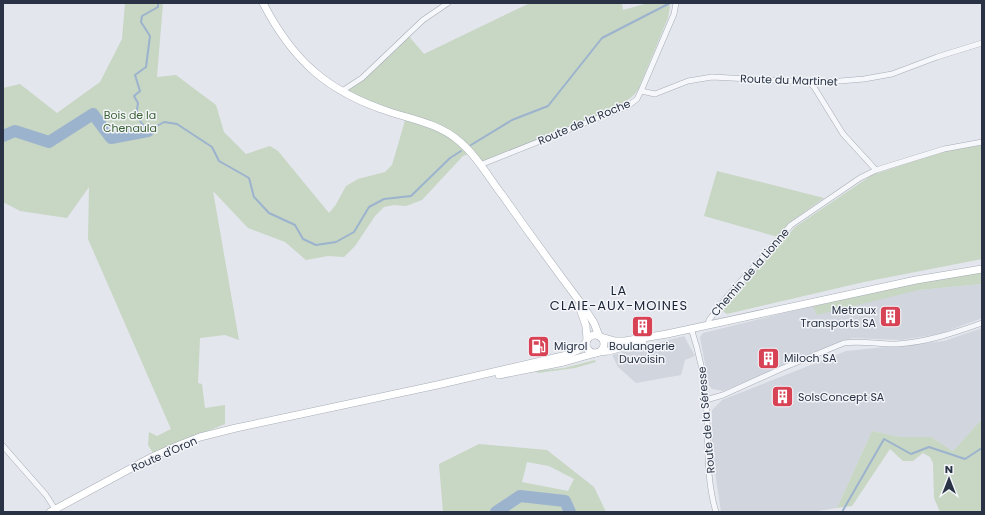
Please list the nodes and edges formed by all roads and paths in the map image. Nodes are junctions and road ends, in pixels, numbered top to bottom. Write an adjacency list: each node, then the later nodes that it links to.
1 (263, 3): 6 (main road)
2 (448, 3): 6 (street)
3 (676, 3): 7 (street, Route de la Roche)
4 (982, 43): 5 (street, Route du Martinet)
5 (809, 82): 7 (street, Route du Martinet); 10 (street)
6 (342, 91): 9 (main road)
7 (641, 91): 9 (street, Route de la Roche)
8 (982, 142): 10 (street, Chemin de la Lionne)
9 (480, 165): 12 (main road)
10 (876, 170): 14 (street, Chemin de la Lionne)
11 (982, 268): 14 (main road)
12 (573, 293): 17 (main road); 18 (main road)
13 (982, 323): 21 (street)
14 (708, 325): 15 (main road)
15 (690, 328): 16 (main road); 21 (street, Route de la Séresse)
16 (668, 334): 17 (main road); 19 (main road)
17 (600, 336): 18 (main road); 19 (main road)
18 (586, 341): 19 (main road); 20 (main road)
19 (597, 352): 20 (main road)
20 (437, 385): 23 (main road, Route d'Oron)
21 (706, 400): 24 (street, Route de la Séresse)
22 (3, 446): 23 (street)
23 (52, 511)
24 (716, 512)

